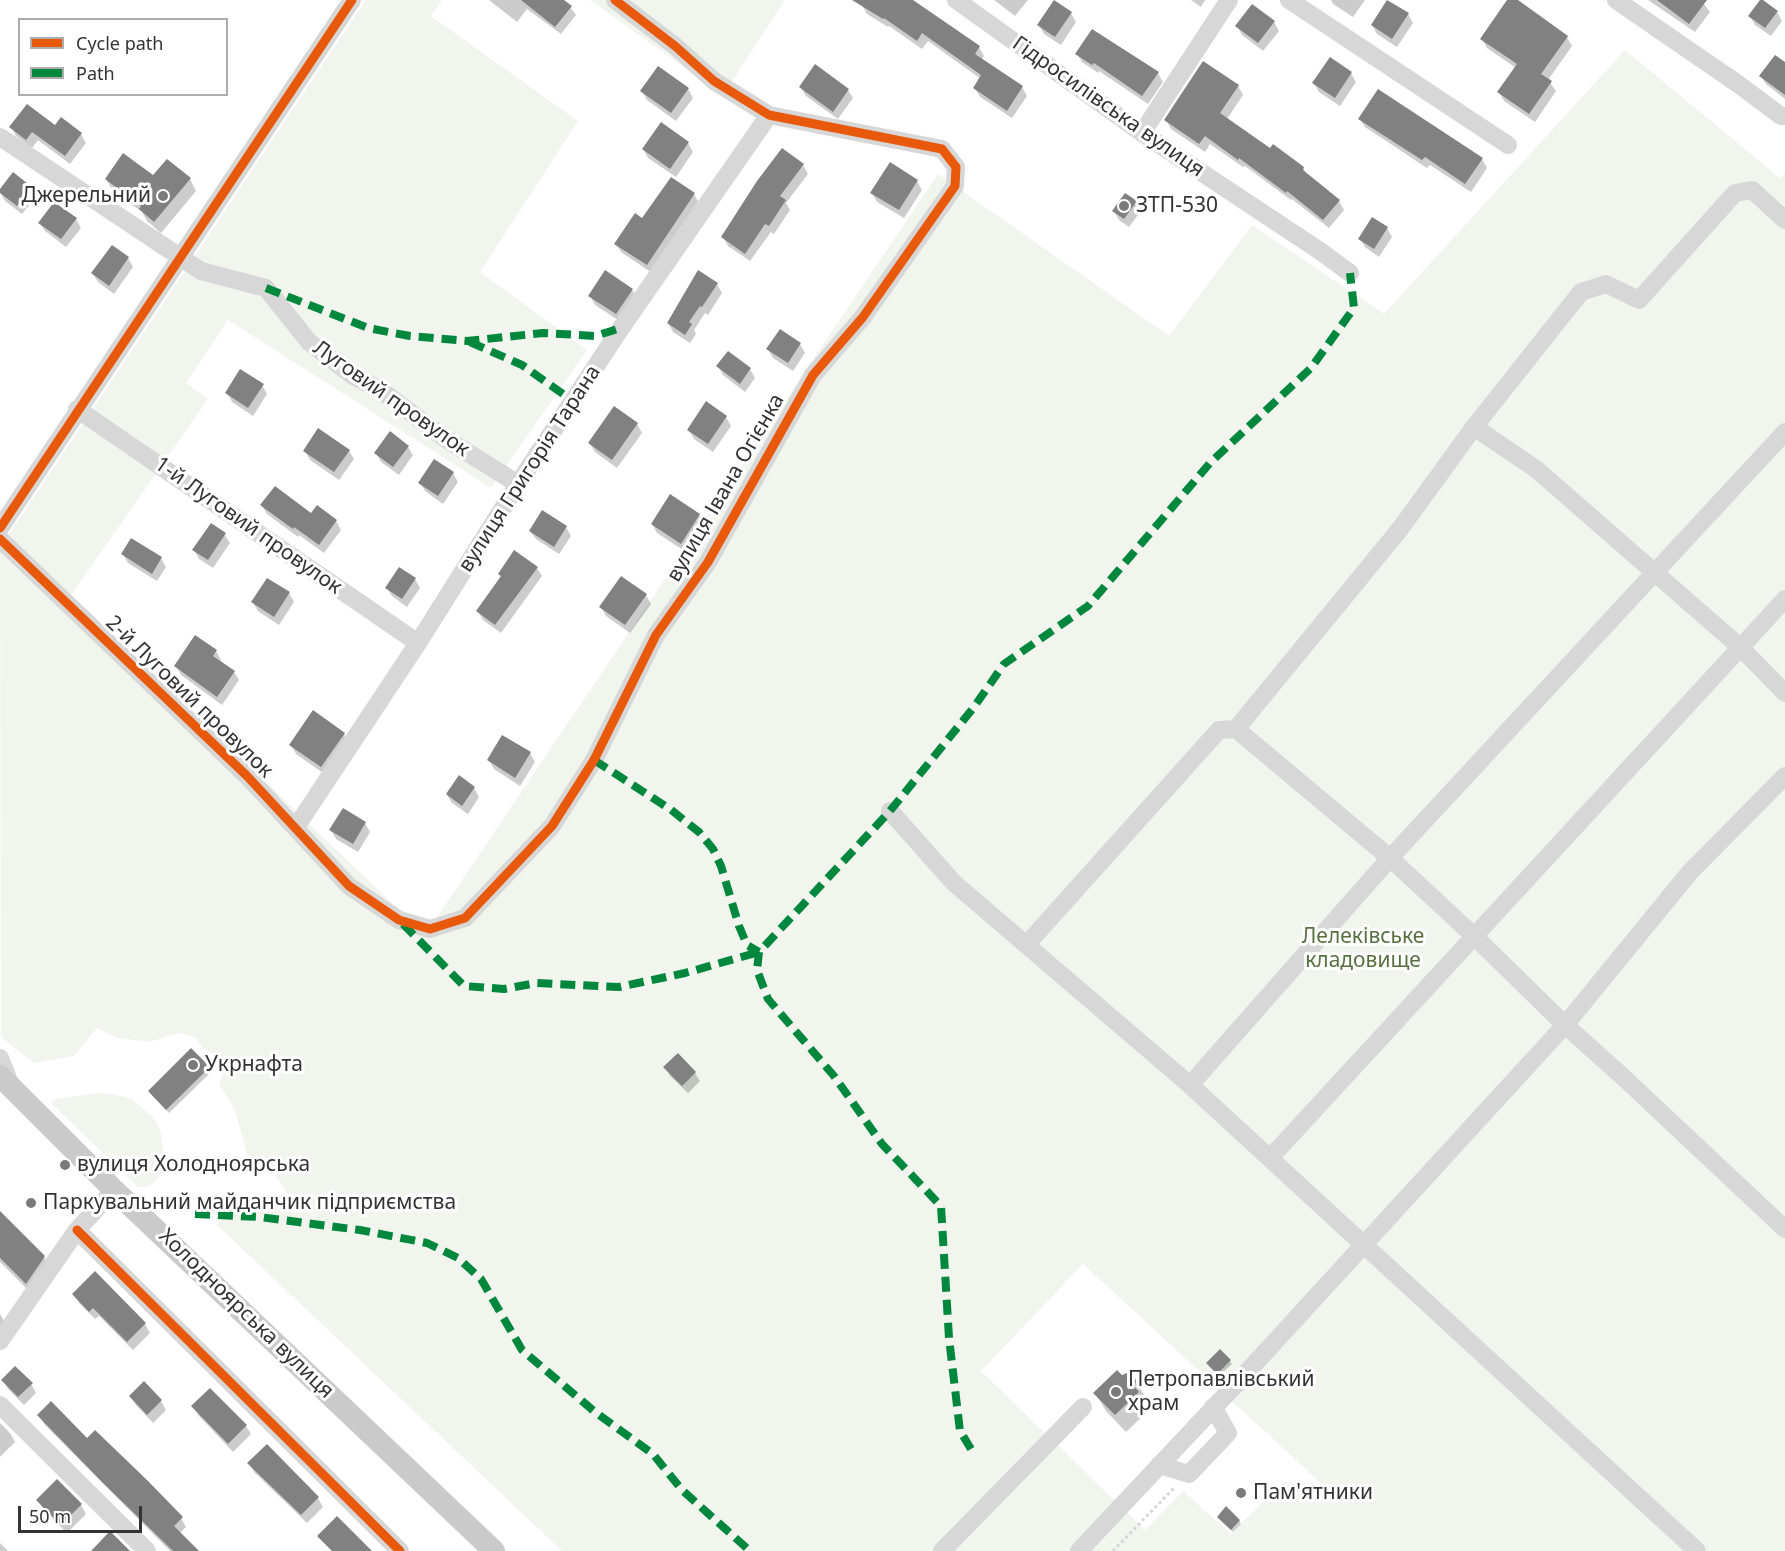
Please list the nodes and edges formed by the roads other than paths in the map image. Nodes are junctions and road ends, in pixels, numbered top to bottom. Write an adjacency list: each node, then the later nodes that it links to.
1 (352, 0): 13 (street)
2 (615, 0): 7 (street)
3 (956, 0): 9 (street, Гідросилівська вулиця)
4 (1229, 0): 9 (street)
5 (1289, 0): 11 (street)
6 (1616, 0): 8 (street)
7 (769, 115): 18 (street, вулиця Григорія Тарана); 31 (street, вулиця Івана Огієнка)
8 (1785, 116)
9 (1142, 133): 14 (street, Гідросилівська вулиця)
10 (0, 137): 13 (street, Луговий провулок)
11 (1508, 145)
12 (1785, 220): 16 (street)
13 (180, 257): 15 (street); 18 (street, Луговий провулок)
14 (1350, 273)
15 (78, 409): 19 (street); 23 (street, 1-й Луговий провулок)
16 (1474, 427): 21 (street); 26 (street)
17 (1785, 432): 21 (street)
18 (518, 484): 23 (street, вулиця Григорія Тарана)
19 (0, 528)
20 (0, 538): 29 (street, 2-й Луговий провулок)
21 (1653, 573): 24 (street); 30 (street)
22 (1785, 598): 24 (street)
23 (418, 643): 29 (street, вулиця Григорія Тарана)
24 (1740, 647): 25 (street); 32 (street)
25 (1785, 693)
26 (1236, 729): 30 (street); 33 (street)
27 (1785, 777): 34 (street)
28 (890, 811): 33 (street)
29 (296, 827): 31 (street, 2-й Луговий провулок)
30 (1390, 858): 32 (street); 37 (street)
31 (349, 886)
32 (1474, 936): 34 (street); 38 (street)
33 (1027, 944): 37 (street)
34 (1565, 1025): 40 (street); 42 (street)
35 (0, 1058): 36 (street)
36 (4, 1082): 39 (main road, Холодноярська вулиця)
37 (1190, 1085): 38 (street)
38 (1270, 1158): 42 (street)
39 (114, 1190): 41 (street); 50 (main road, Холодноярська вулиця)
40 (1785, 1229)
41 (77, 1230): 43 (street); 49 (street)
42 (1364, 1244): 46 (street); 53 (street)
43 (0, 1341)
44 (0, 1405): 48 (street)
45 (1083, 1407): 51 (street)
46 (1213, 1407): 47 (street); 47 (street)
47 (1159, 1466): 52 (street)
48 (147, 1551)
49 (400, 1551)
50 (494, 1551)
51 (942, 1551)
52 (1079, 1551)
53 (1697, 1551)

